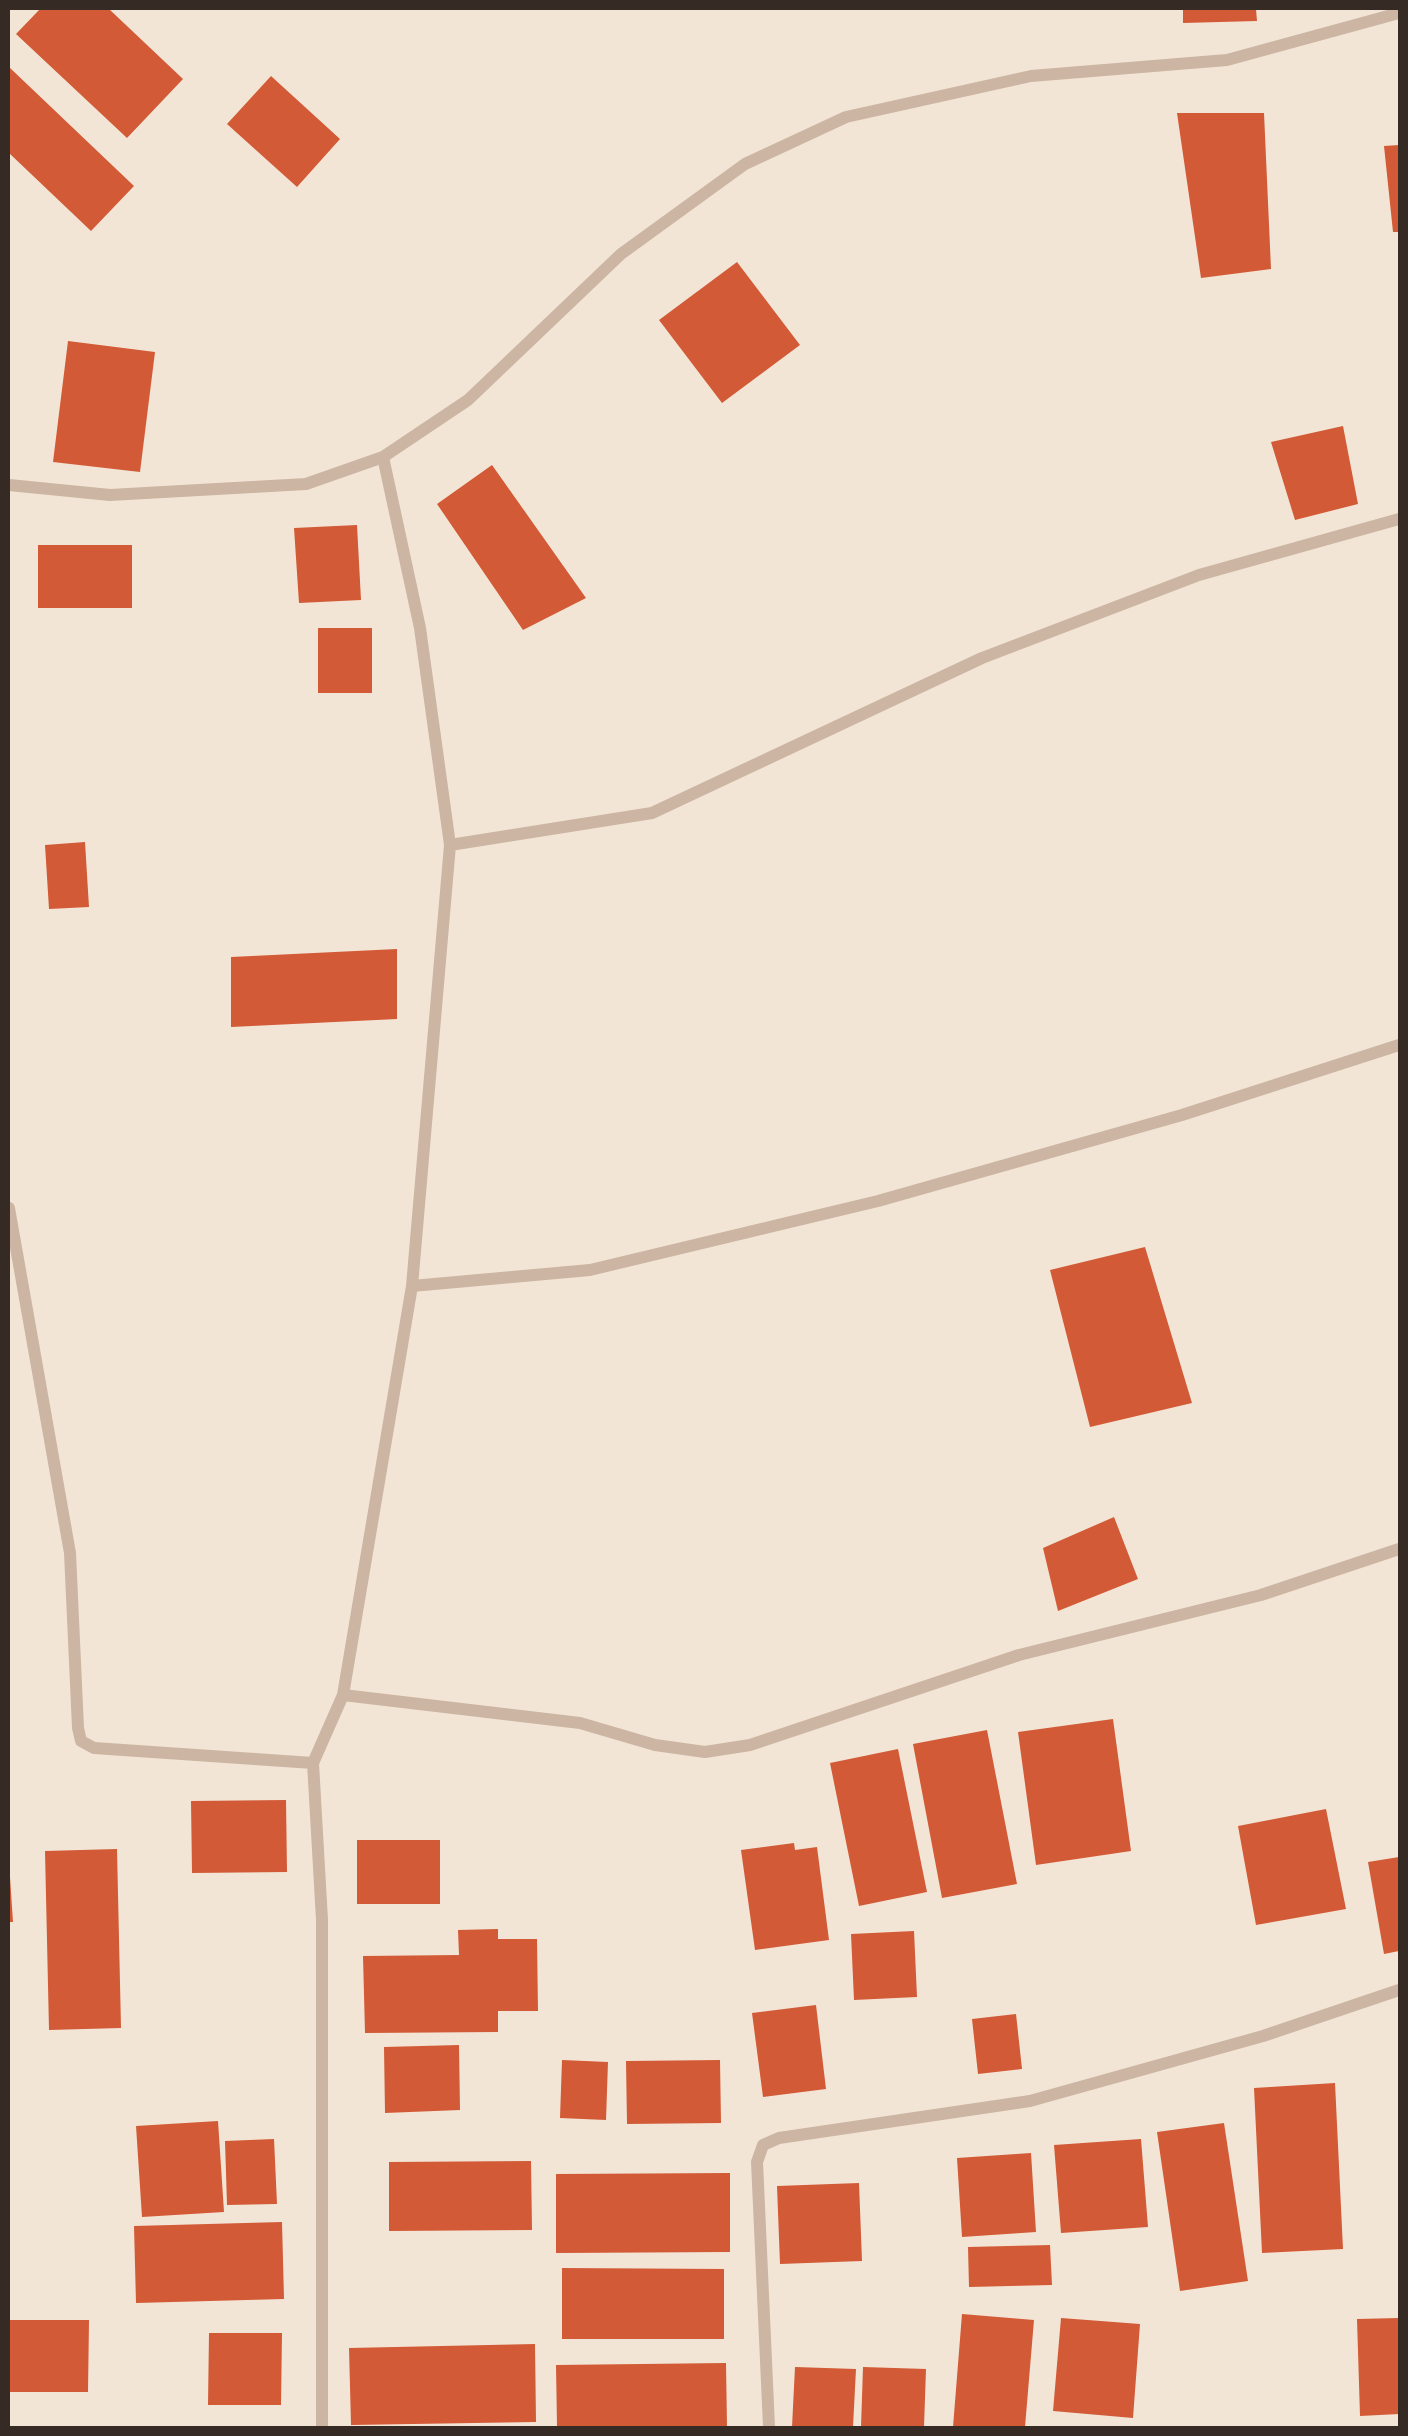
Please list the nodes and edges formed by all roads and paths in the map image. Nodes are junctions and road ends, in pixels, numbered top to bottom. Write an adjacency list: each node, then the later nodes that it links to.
1 (1399, 13): 2 (street)
2 (383, 456): 3 (street); 5 (street)
3 (9, 485)
4 (1399, 519): 5 (street)
5 (450, 845): 8 (street)
6 (1399, 1045): 8 (street)
7 (9, 1208): 11 (street)
8 (412, 1286): 10 (street)
9 (1399, 1550): 10 (street)
10 (343, 1695): 11 (street)
11 (313, 1763): 13 (street)
12 (1399, 1990): 14 (street)
13 (322, 2427)
14 (769, 2427)

